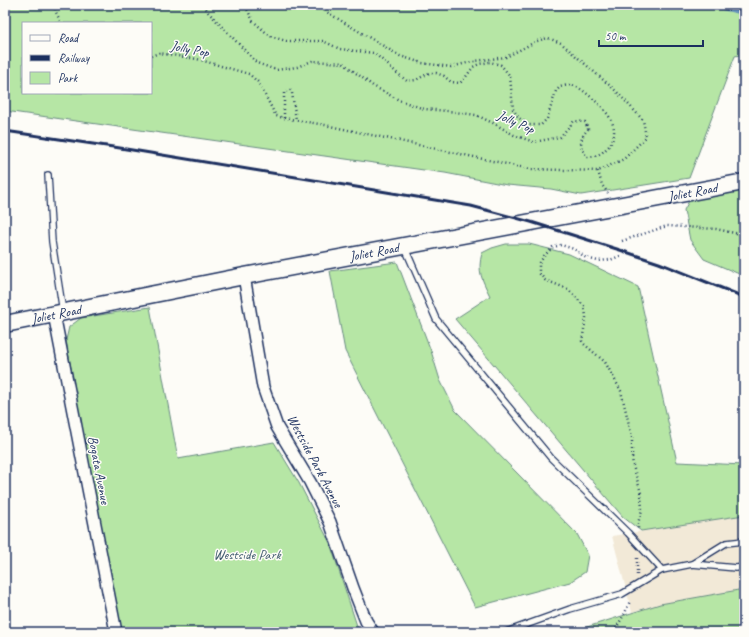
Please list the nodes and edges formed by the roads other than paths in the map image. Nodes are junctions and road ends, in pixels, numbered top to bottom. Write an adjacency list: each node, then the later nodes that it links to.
1 (48, 175): 5 (lane)
2 (744, 182): 3 (main road, Joliet Road)
3 (404, 246): 4 (main road, Joliet Road); 10 (lane)
4 (244, 276): 5 (main road, Joliet Road); 12 (street, Westside Park Avenue)
5 (58, 313): 6 (main road, Joliet Road); 11 (street, Bogata Avenue)
6 (5, 324)
7 (744, 541): 8 (lane)
8 (692, 564): 9 (lane); 10 (lane)
9 (744, 567)
10 (662, 570): 13 (lane)
11 (116, 632)
12 (373, 632)
13 (506, 632)

